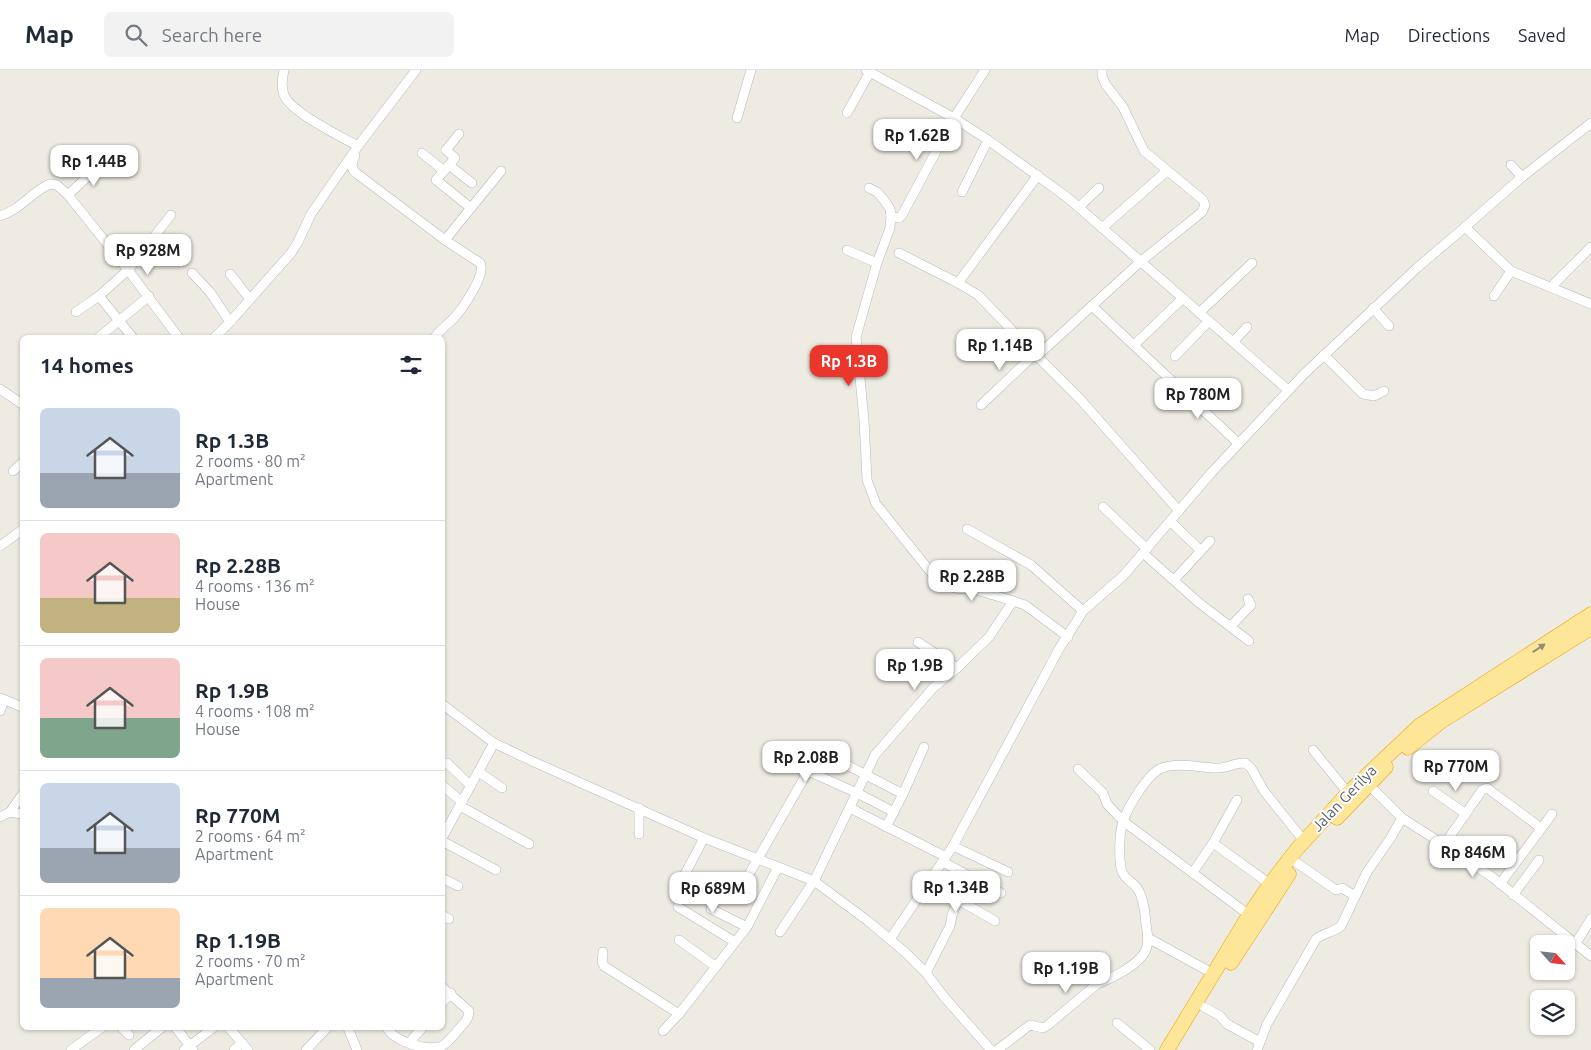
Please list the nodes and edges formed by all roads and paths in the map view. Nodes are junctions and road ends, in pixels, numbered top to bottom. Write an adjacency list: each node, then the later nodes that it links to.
1 (284, 70): 13 (street)
2 (416, 70): 13 (street)
3 (751, 70): 8 (street)
4 (985, 70): 9 (street)
5 (1102, 70): 19 (street)
6 (868, 71): 7 (street); 9 (street)
7 (847, 113)
8 (737, 118)
9 (954, 118): 12 (street); 31 (street)
10 (1591, 123): 21 (street)
11 (459, 134): 17 (street)
12 (988, 140): 20 (street); 25 (street)
13 (358, 146): 34 (street); 50 (street)
14 (422, 153): 17 (street)
15 (103, 162): 26 (street)
16 (1511, 165): 21 (street)
17 (447, 168): 22 (street); 28 (street)
18 (501, 171): 28 (street)
19 (1167, 171): 33 (street); 38 (street)
20 (1038, 175): 27 (street); 45 (street)
21 (1522, 177): 32 (street)
22 (472, 183)
23 (869, 188): 31 (street)
24 (1099, 188): 27 (street)
25 (962, 192)
26 (68, 195): 30 (street); 41 (street)
27 (1080, 207): 33 (street)
28 (471, 208): 34 (street)
29 (171, 215): 41 (street)
30 (0, 216)
31 (895, 217): 39 (street)
32 (1465, 227): 42 (street); 54 (street)
33 (1102, 228): 38 (street)
34 (445, 240): 66 (street)
35 (1591, 247): 46 (street)
36 (847, 250): 39 (street)
37 (899, 253): 45 (street)
38 (1140, 262): 51 (street); 53 (street)
39 (877, 263): 91 (street)
40 (1252, 263): 56 (street)
41 (128, 270): 47 (street); 48 (street)
42 (1511, 271): 46 (street); 49 (street)
43 (192, 272): 58 (street)
44 (230, 274): 50 (street)
45 (958, 283): 69 (street)
46 (1551, 287): 52 (street)
47 (99, 296): 55 (street); 57 (street)
48 (149, 296): 57 (street); 64 (street)
49 (1494, 296)
50 (250, 299): 58 (street)
51 (1182, 299): 56 (street); 68 (street)
52 (1591, 304)
53 (1092, 306): 68 (street); 69 (street)
54 (1373, 308): 60 (street); 70 (street)
55 (76, 312)
56 (1199, 313): 59 (street)
57 (119, 321): 62 (street); 63 (street)
58 (230, 322): 65 (street)
59 (1208, 322): 67 (street); 71 (street)
60 (1389, 326)
61 (1247, 327): 67 (street)
62 (102, 335)
63 (131, 335)
64 (177, 335)
65 (217, 335)
66 (436, 335)
67 (1233, 342): 73 (street)
68 (1134, 345): 77 (street)
69 (1036, 355): 76 (street); 81 (street)
70 (1324, 355): 73 (street); 74 (street)
71 (1175, 356)
72 (0, 389): 75 (street)
73 (1288, 390): 77 (street)
74 (1384, 391)
75 (20, 403)
76 (981, 405)
77 (1238, 443): 81 (street)
78 (20, 465): 79 (street)
79 (12, 471)
80 (1103, 507): 88 (street)
81 (1179, 511): 82 (street)
82 (1170, 521): 87 (street); 88 (street)
83 (967, 528): 92 (street)
84 (20, 531): 86 (street)
85 (1210, 541): 89 (street)
86 (0, 546)
87 (1198, 548)
88 (1145, 551): 89 (street); 92 (street)
89 (1174, 580): 94 (street)
90 (1248, 599): 94 (street)
91 (1013, 601): 96 (street); 99 (street)
92 (1083, 610): 96 (street)
93 (1591, 614): 100 (highway, Jalan Gerilya, one-way to 93)
94 (1231, 626): 97 (street)
95 (1591, 628): 100 (highway, Jalan Gerilya)
96 (1068, 636): 147 (street)
97 (1249, 641)
98 (918, 642): 99 (street)
99 (957, 668): 115 (street)
100 (1516, 669): 116 (highway, Jalan Gerilya); 122 (highway, Jalan Gerilya)
101 (2, 699): 102 (street); 104 (street)
102 (20, 706)
103 (445, 706): 105 (street)
104 (0, 711)
105 (494, 743): 114 (street); 127 (street)
106 (924, 747): 123 (street)
107 (1313, 750): 122 (street)
108 (818, 752): 113 (street)
109 (780, 756): 113 (street)
110 (837, 760): 115 (street)
111 (447, 763): 117 (street)
112 (1078, 769): 136 (street)
113 (808, 771): 121 (street); 148 (street)
114 (479, 772): 117 (street); 119 (street)
115 (866, 775): 121 (street); 123 (street)
116 (1369, 785): 135 (street); 151 (highway, Jalan Gerilya)
117 (471, 786): 126 (street)
118 (445, 788): 126 (street)
119 (502, 788)
120 (1433, 791): 132 (street)
121 (857, 793): 128 (street); 130 (street)
122 (1348, 793): 142 (highway, Jalan Gerilya)
123 (903, 794): 130 (street)
124 (20, 798): 129 (street)
125 (1237, 800): 143 (street)
126 (461, 804): 139 (street); 145 (street)
127 (639, 808): 140 (street); 141 (street)
128 (850, 808): 137 (street); 157 (street)
129 (10, 812): 131 (street); 134 (street)
130 (894, 812): 137 (street)
131 (20, 814)
132 (1466, 814): 138 (street); 146 (street)
133 (1552, 814): 138 (street)
134 (0, 817)
135 (1402, 818): 146 (street); 165 (street)
136 (1123, 821): 142 (street); 155 (street); 176 (street)
137 (886, 827): 149 (street)
138 (1541, 828): 160 (street)
139 (445, 833)
140 (639, 834)
141 (704, 838): 148 (street); 162 (street)
142 (1304, 841): 159 (highway, Jalan Gerilya)
143 (1213, 843): 155 (street); 159 (street)
144 (445, 844): 153 (street)
145 (529, 844)
146 (1444, 845): 160 (street)
147 (953, 846): 149 (street); 154 (street)
148 (759, 859): 152 (street); 166 (street)
149 (944, 859): 158 (street); 163 (street)
150 (1539, 860): 164 (street)
151 (1296, 863): 165 (street); 168 (highway, Jalan Gerilya)
152 (778, 868): 157 (street); 174 (street)
153 (496, 870)
154 (1008, 872)
155 (1193, 872): 171 (street)
156 (445, 880): 161 (street)
157 (814, 881): 175 (street); 177 (street)
158 (929, 883): 167 (street); 177 (street)
159 (1270, 884): 168 (highway, Jalan Gerilya)
160 (1500, 884): 164 (street)
161 (458, 886)
162 (678, 887)
163 (1001, 893)
164 (1513, 895): 180 (street)
165 (1355, 896): 205 (street)
166 (736, 897)
167 (958, 900): 173 (street); 184 (street)
168 (1265, 901): 171 (highway, Jalan Gerilya); 189 (highway, Jalan Gerilya)
169 (678, 907): 179 (street)
170 (711, 909): 174 (street)
171 (1249, 914): 185 (highway, Jalan Gerilya)
172 (1591, 919): 180 (street)
173 (995, 922)
174 (747, 927): 179 (street)
175 (780, 932)
176 (1148, 938): 185 (street); 214 (street)
177 (890, 939): 184 (street)
178 (679, 940): 183 (street)
179 (735, 942): 183 (street)
180 (1576, 943): 182 (street)
181 (603, 952): 190 (street)
182 (1591, 956)
183 (715, 966): 190 (street)
184 (926, 973): 213 (street)
185 (1214, 974): 216 (highway, Jalan Gerilya)
186 (445, 988): 187 (street)
187 (451, 993): 188 (street); 204 (street)
188 (445, 1000)
189 (1204, 1007): 205 (street); 217 (highway, Jalan Gerilya)
190 (679, 1014): 202 (street)
191 (1117, 1023): 215 (street)
192 (98, 1030): 208 (street)
193 (124, 1030): 203 (street)
194 (159, 1030): 209 (street)
195 (177, 1030): 207 (street)
196 (211, 1030): 207 (street)
197 (231, 1030): 206 (street)
198 (325, 1030): 211 (street)
199 (349, 1030): 212 (street)
200 (389, 1030): 204 (street)
201 (420, 1030): 204 (street)
202 (663, 1031)
203 (129, 1035)
204 (409, 1043)
205 (1258, 1046)
206 (245, 1047): 210 (street)
207 (189, 1048)
208 (71, 1050)
209 (134, 1050)
210 (234, 1050)
211 (306, 1050)
212 (357, 1050)
213 (991, 1050)
214 (997, 1050)
215 (1150, 1050)
216 (1166, 1050)
217 (1177, 1050)

